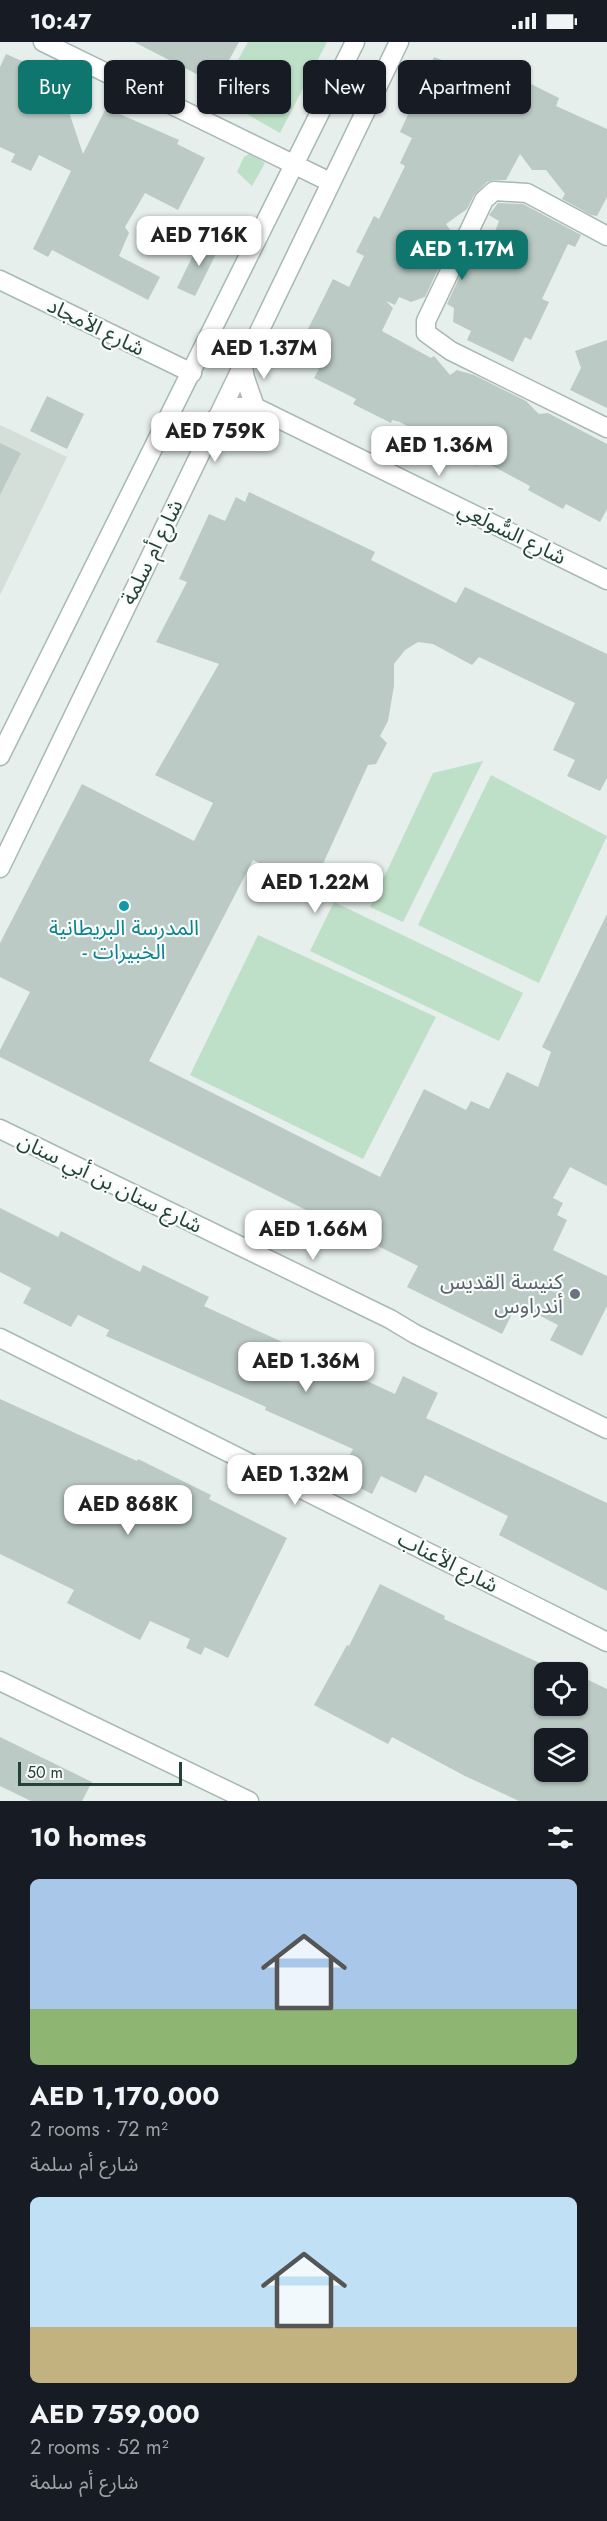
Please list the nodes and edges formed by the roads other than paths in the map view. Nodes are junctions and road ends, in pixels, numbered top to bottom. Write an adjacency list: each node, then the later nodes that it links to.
1 (43, 42): 4 (street)
2 (355, 42): 4 (street)
3 (399, 42): 5 (street, شارع أم سلمة)
4 (295, 164): 5 (street); 9 (street)
5 (330, 182): 8 (street, شارع أم سلمة)
6 (607, 236): 12 (street)
7 (0, 280): 9 (street, شارع الأمجاد)
8 (242, 362): 10 (street); 11 (street, شارع أم سلمة)
9 (192, 373): 14 (street)
10 (255, 407): 11 (street); 13 (street, شارع السُّولَعِي)
11 (215, 419): 15 (street, شارع أم سلمة)
12 (607, 428)
13 (607, 580)
14 (0, 756)
15 (0, 868)
16 (0, 1129): 18 (street, شارع سنان بن أبي سنان)
17 (0, 1338): 19 (street, شارع الأعناب)
18 (607, 1430)
19 (607, 1642)
20 (0, 1681): 21 (street)
21 (249, 1801)

